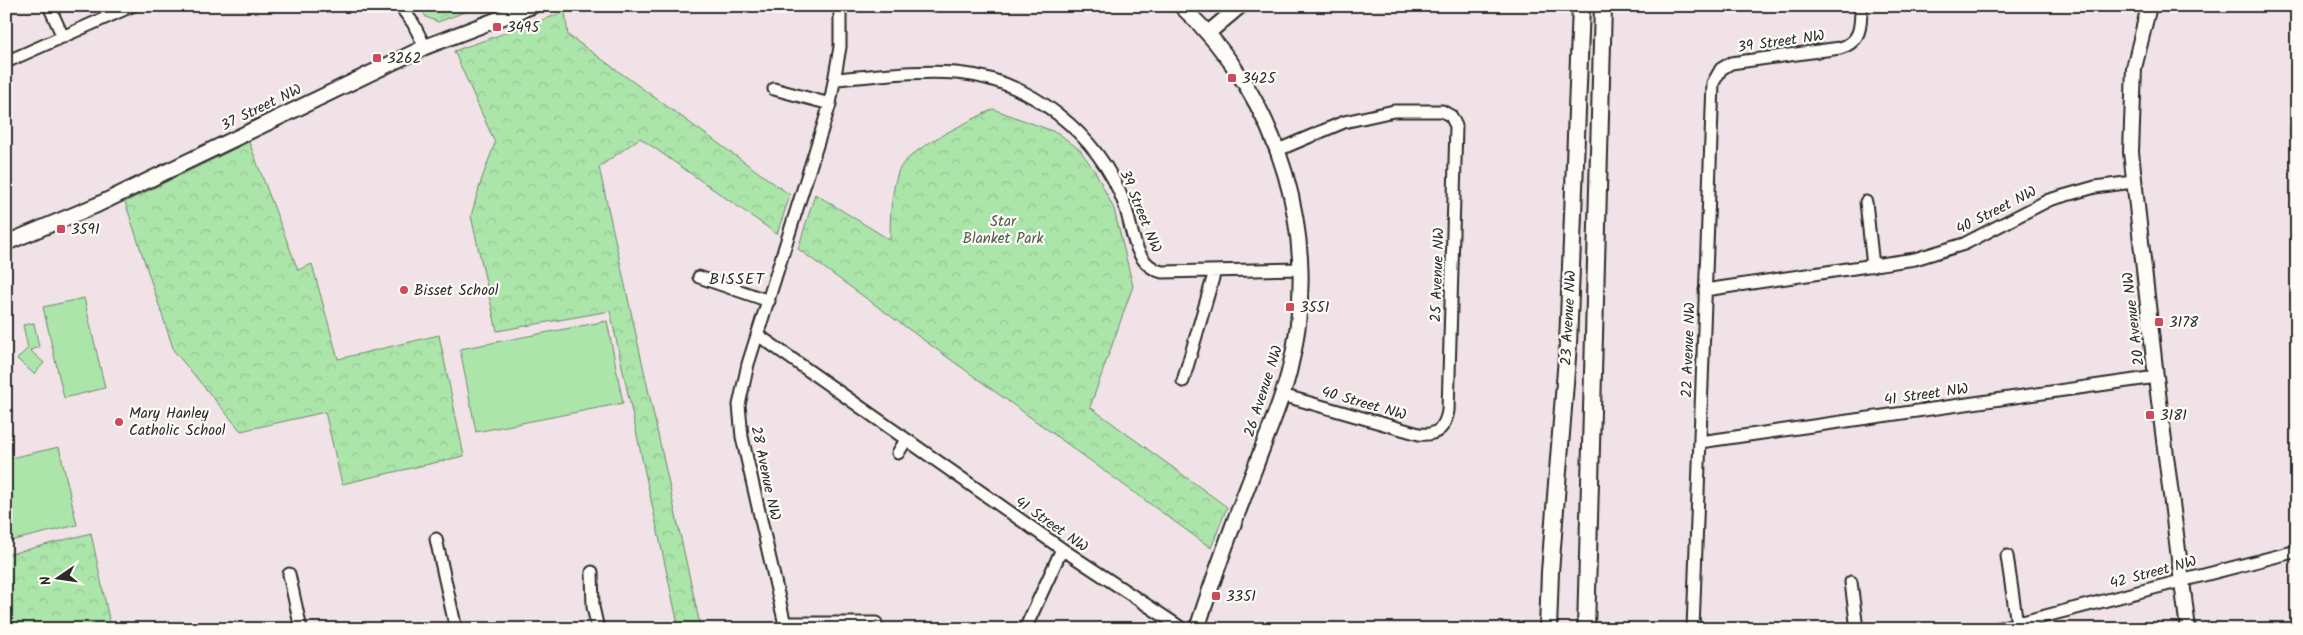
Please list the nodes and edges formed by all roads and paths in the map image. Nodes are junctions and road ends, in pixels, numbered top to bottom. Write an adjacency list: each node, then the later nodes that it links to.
1 (49, 6): 13 (street)
2 (132, 6): 13 (street)
3 (400, 6): 14 (street)
4 (532, 6): 14 (street, 37 Street NW)
5 (840, 6): 17 (street, 28 Avenue NW)
6 (1181, 6): 12 (street, 26 Avenue NW)
7 (1240, 6): 12 (street)
8 (1581, 6): 57 (main road, 23 Avenue NW)
9 (1603, 6): 58 (main road, 23 Avenue NW)
10 (1861, 6): 16 (street, 39 Street NW)
11 (2149, 6): 23 (street, 20 Avenue NW)
12 (1208, 33): 22 (street, 26 Avenue NW)
13 (63, 36): 15 (street)
14 (425, 47): 25 (street, 37 Street NW)
15 (6, 62)
16 (1718, 73): 30 (street, 22 Avenue NW)
17 (836, 79): 19 (street, 28 Avenue NW); 28 (street, 39 Street NW)
18 (774, 89): 19 (street)
19 (830, 104): 31 (street, 28 Avenue NW)
20 (2297, 128): 21 (street)
21 (2297, 136)
22 (1278, 150): 27 (street, 26 Avenue NW); 36 (street, 25 Avenue NW)
23 (2133, 182): 26 (street, 40 Street NW); 33 (street, 20 Avenue NW)
24 (1866, 202): 26 (street)
25 (6, 243)
26 (1873, 266): 30 (street, 40 Street NW)
27 (1301, 269): 28 (street, 39 Street NW); 35 (street, 26 Avenue NW)
28 (1215, 271): 34 (street)
29 (699, 277): 31 (street)
30 (1705, 290): 38 (street, 22 Avenue NW)
31 (769, 301): 32 (street, 28 Avenue NW)
32 (758, 335): 37 (street, 41 Street NW); 50 (street, 28 Avenue NW)
33 (2156, 377): 38 (street, 41 Street NW); 46 (street, 20 Avenue NW)
34 (1183, 381)
35 (1282, 395): 36 (street, 40 Street NW); 56 (street, 26 Avenue NW)
36 (1438, 432)
37 (906, 440): 39 (street); 41 (street, 41 Street NW)
38 (1700, 442): 59 (street, 22 Avenue NW)
39 (898, 453)
40 (436, 540): 52 (street)
41 (1062, 549): 54 (street); 55 (street, 41 Street NW)
42 (2297, 551): 46 (street, 42 Street NW)
43 (2007, 556): 49 (street)
44 (592, 572): 53 (street)
45 (288, 574): 51 (street)
46 (2181, 579): 49 (street, 42 Street NW); 62 (street, 20 Avenue NW)
47 (1851, 582): 60 (street)
48 (876, 623): 50 (street, 28 Avenue NW)
49 (2017, 624): 61 (street, 42 Street NW)
50 (785, 626)
51 (302, 629)
52 (456, 629)
53 (598, 629)
54 (1025, 629)
55 (1183, 629)
56 (1197, 629)
57 (1548, 629)
58 (1586, 629)
59 (1693, 629)
60 (1858, 629)
61 (1995, 629)
62 (2188, 629)

